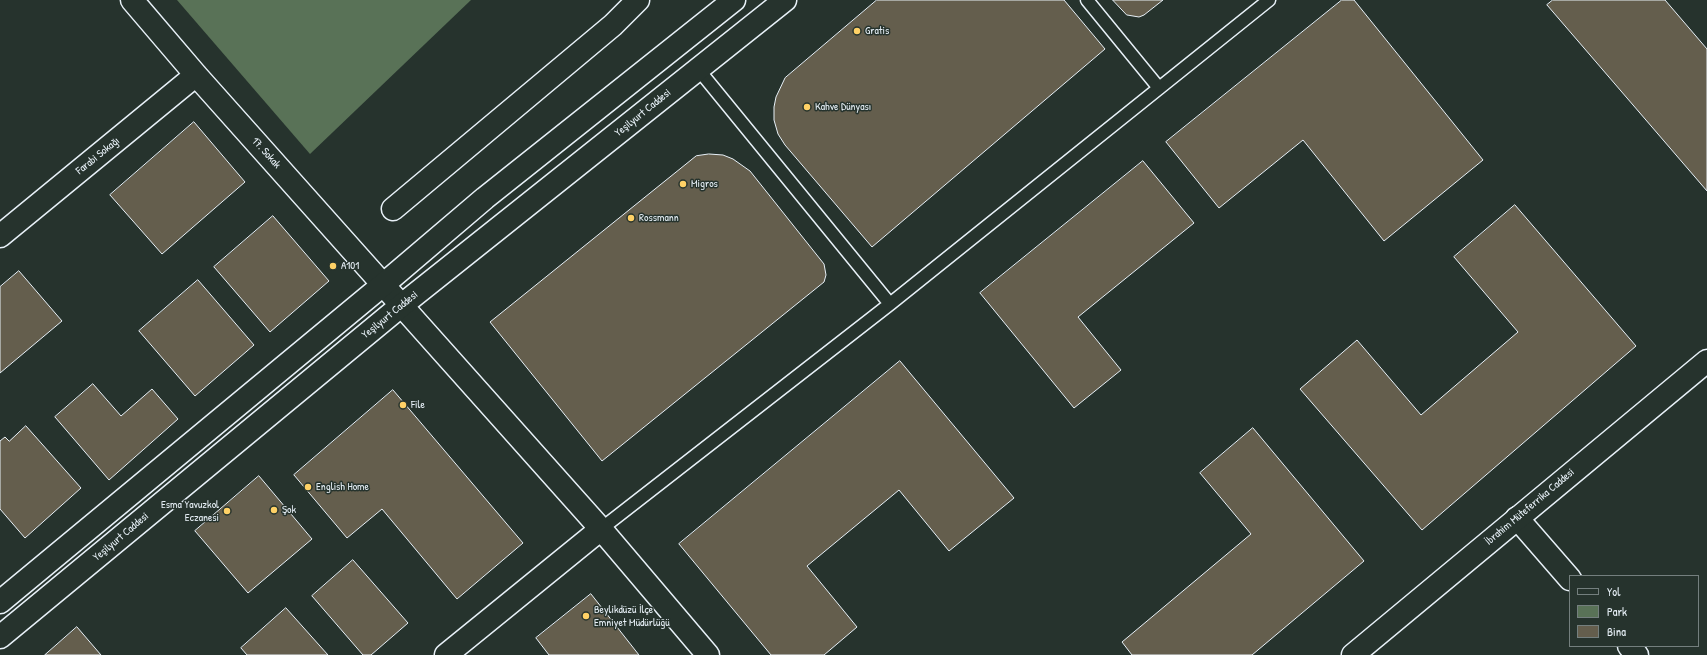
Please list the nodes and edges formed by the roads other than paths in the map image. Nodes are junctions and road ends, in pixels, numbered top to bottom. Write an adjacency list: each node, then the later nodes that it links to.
1 (132, 0): 8 (street, 17. Sokak)
2 (638, 0): 10 (street)
3 (734, 0): 12 (street)
4 (785, 0): 7 (street, Yeşilyurt Caddesi)
5 (1087, 0): 9 (lane)
6 (1269, 0): 9 (lane)
7 (698, 69): 13 (lane); 14 (street, Yeşilyurt Caddesi)
8 (196, 75): 11 (street, Farabi Sokağı); 12 (street, 17. Sokak)
9 (1159, 88): 13 (lane)
10 (393, 209)
11 (0, 236)
12 (384, 284): 14 (street, 17. Sokak); 19 (street)
13 (890, 304): 17 (lane)
14 (402, 305): 17 (street, 17. Sokak); 20 (street, Yeşilyurt Caddesi)
15 (1707, 361): 16 (street, İbrahim Müteferrika Caddesi)
16 (1517, 518): 18 (street); 24 (street, İbrahim Müteferrika Caddesi)
17 (601, 529): 22 (street); 23 (street, 17. Sokak)
18 (1569, 578)
19 (0, 602)
20 (0, 637)
21 (1630, 647): 25 (street)
22 (446, 655)
23 (708, 655)
24 (1353, 655)
25 (1637, 655)

